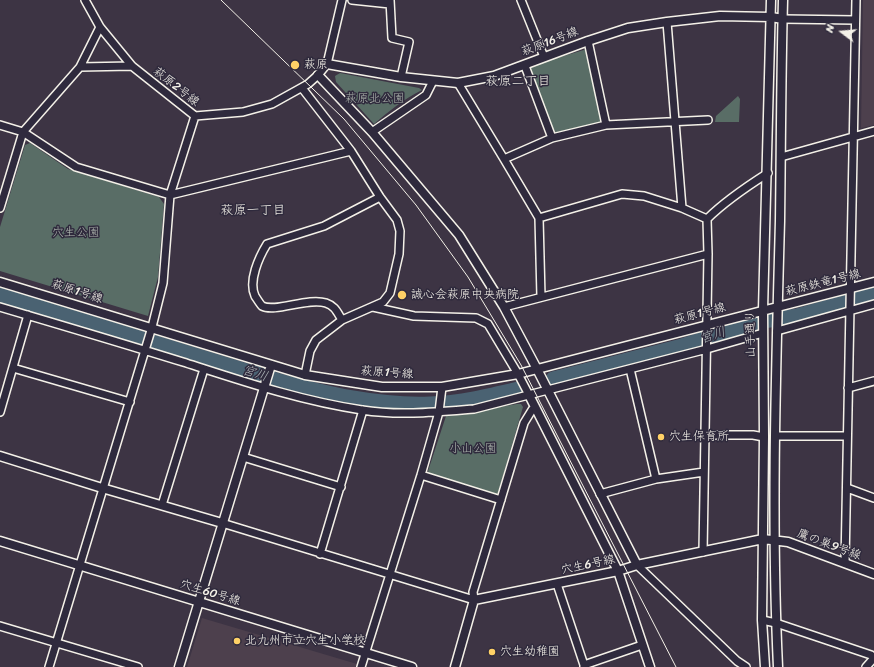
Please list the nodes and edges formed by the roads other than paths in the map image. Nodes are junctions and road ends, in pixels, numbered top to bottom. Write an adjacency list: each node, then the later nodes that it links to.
1 (85, 0): 13 (street, 萩原2号線)
2 (342, 0): 16 (street)
3 (352, 0): 8 (street)
4 (521, 0): 15 (street)
5 (771, 0): 9 (street, 山手通り)
6 (783, 0): 10 (street, 山手通り)
7 (856, 0): 11 (street)
8 (390, 2): 21 (street)
9 (771, 17): 10 (street, 萩原16号線); 12 (street, 萩原16号線); 38 (street, 山手通り)
10 (783, 19): 11 (street); 36 (street, 山手通り)
11 (855, 20): 33 (street)
12 (667, 22): 14 (street, 萩原16号線); 27 (street)
13 (100, 27): 17 (street, 萩原2号線); 19 (street)
14 (588, 41): 15 (street, 萩原16号線); 29 (street)
15 (544, 57): 18 (street, 萩原16号線)
16 (327, 64): 20 (street, 萩原2号線); 21 (street, 萩原16号線)
17 (132, 66): 19 (street); 25 (street, 萩原2号線)
18 (525, 66): 23 (street, 萩原16号線); 34 (street)
19 (80, 67): 31 (street)
20 (318, 75): 24 (street, 萩原2号線); 32 (street)
21 (401, 77): 22 (street, 萩原16号線)
22 (433, 81): 23 (street, 萩原16号線); 32 (street)
23 (458, 83): 37 (street)
24 (305, 86): 25 (street, 萩原2号線); 35 (street)
25 (195, 116): 39 (street)
26 (708, 120): 27 (street)
27 (675, 122): 29 (street); 42 (street)
28 (0, 125): 31 (street)
29 (606, 125): 34 (street)
30 (874, 131): 33 (street)
31 (23, 132): 39 (street); 41 (street)
32 (372, 132): 53 (street)
33 (854, 136): 36 (street); 48 (street)
34 (552, 138): 37 (street)
35 (351, 151): 39 (street); 40 (street)
36 (781, 157): 55 (street, 山手通り)
37 (504, 159): 43 (street)
38 (768, 172): 44 (street); 56 (street, 山手通り)
39 (170, 195): 61 (street)
40 (380, 197): 52 (street); 58 (street)
41 (0, 208)
42 (682, 208): 43 (street); 44 (street)
43 (539, 218): 49 (street)
44 (707, 220): 45 (street)
45 (708, 254): 49 (street); 59 (street)
46 (0, 282): 61 (street, 萩原1号線)
47 (874, 282): 48 (street, 萩原鉄竜1号線)
48 (850, 292): 54 (street); 55 (street, 萩原鉄竜1号線)
49 (541, 297): 53 (street)
50 (874, 304): 54 (street)
51 (0, 307): 57 (street)
52 (372, 307): 58 (street); 70 (street)
53 (504, 307): 68 (street)
54 (850, 308): 60 (street); 75 (street)
55 (777, 309): 56 (street, 萩原1号線); 60 (street, 山手通り)
56 (763, 313): 59 (street, 萩原1号線); 62 (street, 山手通り)
57 (28, 315): 64 (street); 66 (street)
58 (342, 320): 71 (street)
59 (706, 328): 63 (street); 68 (street, 萩原1号線)
60 (777, 328): 84 (street, 山手通り)
61 (151, 330): 64 (street); 65 (street, 萩原1号線)
62 (763, 331): 63 (street); 86 (street, 山手通り)
63 (707, 347): 69 (street); 83 (street)
64 (146, 348): 67 (street); 78 (street)
65 (270, 366): 71 (street, 萩原1号線); 73 (street)
66 (13, 368): 78 (street); 81 (street)
67 (204, 369): 73 (street); 98 (street)
68 (538, 369): 70 (street, 萩原1号線); 76 (street)
69 (630, 369): 76 (street); 91 (street)
70 (518, 374): 74 (street, 萩原1号線); 77 (street)
71 (305, 375): 74 (street, 萩原1号線)
72 (874, 382): 75 (street)
73 (265, 386): 80 (street); 88 (street)
74 (442, 387): 82 (street)
75 (848, 388): 85 (street)
76 (548, 390): 77 (street); 95 (street)
77 (529, 395): 79 (street); 82 (street)
78 (130, 402): 93 (street)
79 (535, 408): 97 (street); 108 (street)
80 (363, 410): 82 (street); 92 (street)
81 (0, 412)
82 (439, 412): 90 (street)
83 (706, 435): 86 (street); 89 (street)
84 (774, 436): 85 (street); 101 (street, 山手通り)
85 (848, 436): 94 (street)
86 (764, 437): 100 (street, 山手通り)
87 (0, 456): 93 (street)
88 (243, 457): 92 (street); 99 (street)
89 (704, 472): 91 (street); 103 (street)
90 (421, 475): 97 (street); 110 (street)
91 (656, 479): 95 (street)
92 (341, 487): 104 (street)
93 (102, 488): 98 (street); 107 (street)
94 (847, 488): 96 (street); 105 (street)
95 (600, 494): 106 (street)
96 (874, 498)
97 (501, 500): 112 (street)
98 (162, 505): 99 (street)
99 (222, 523): 104 (street); 113 (street)
100 (763, 539): 101 (street, 穴生6号線); 103 (street, 穴生6号線); 114 (street, 山手通り)
101 (776, 540): 105 (street, 鷹の巣9号線); 115 (street, 山手通り)
102 (0, 541): 107 (street, 穴生60号線)
103 (703, 552): 106 (street, 穴生6号線)
104 (320, 554): 110 (street)
105 (845, 563): 109 (street, 鷹の巣9号線)
106 (637, 564): 108 (street, 穴生6号線); 129 (street)
107 (80, 566): 113 (street, 穴生60号線); 117 (street)
108 (618, 571): 111 (street, 穴生6号線); 118 (street)
109 (874, 574)
110 (390, 575): 112 (street); 119 (street)
111 (557, 584): 112 (street, 穴生6号線); 121 (street)
112 (474, 600): 127 (street)
113 (198, 602): 119 (street, 穴生60号線); 124 (street)
114 (762, 620): 115 (street); 130 (street, 山手通り)
115 (776, 623): 131 (street, 山手通り); 132 (street)
116 (0, 626): 117 (street)
117 (56, 643): 120 (street); 122 (street)
118 (642, 645): 121 (street); 128 (street)
119 (365, 652): 125 (street); 126 (street, 穴生60号線)
120 (114, 664): 123 (street)
121 (584, 666)
122 (49, 667)
123 (138, 667)
124 (179, 667)
125 (361, 667)
126 (412, 667)
127 (455, 667)
128 (650, 667)
129 (746, 667)
130 (765, 667)
131 (778, 667)
132 (866, 667)

